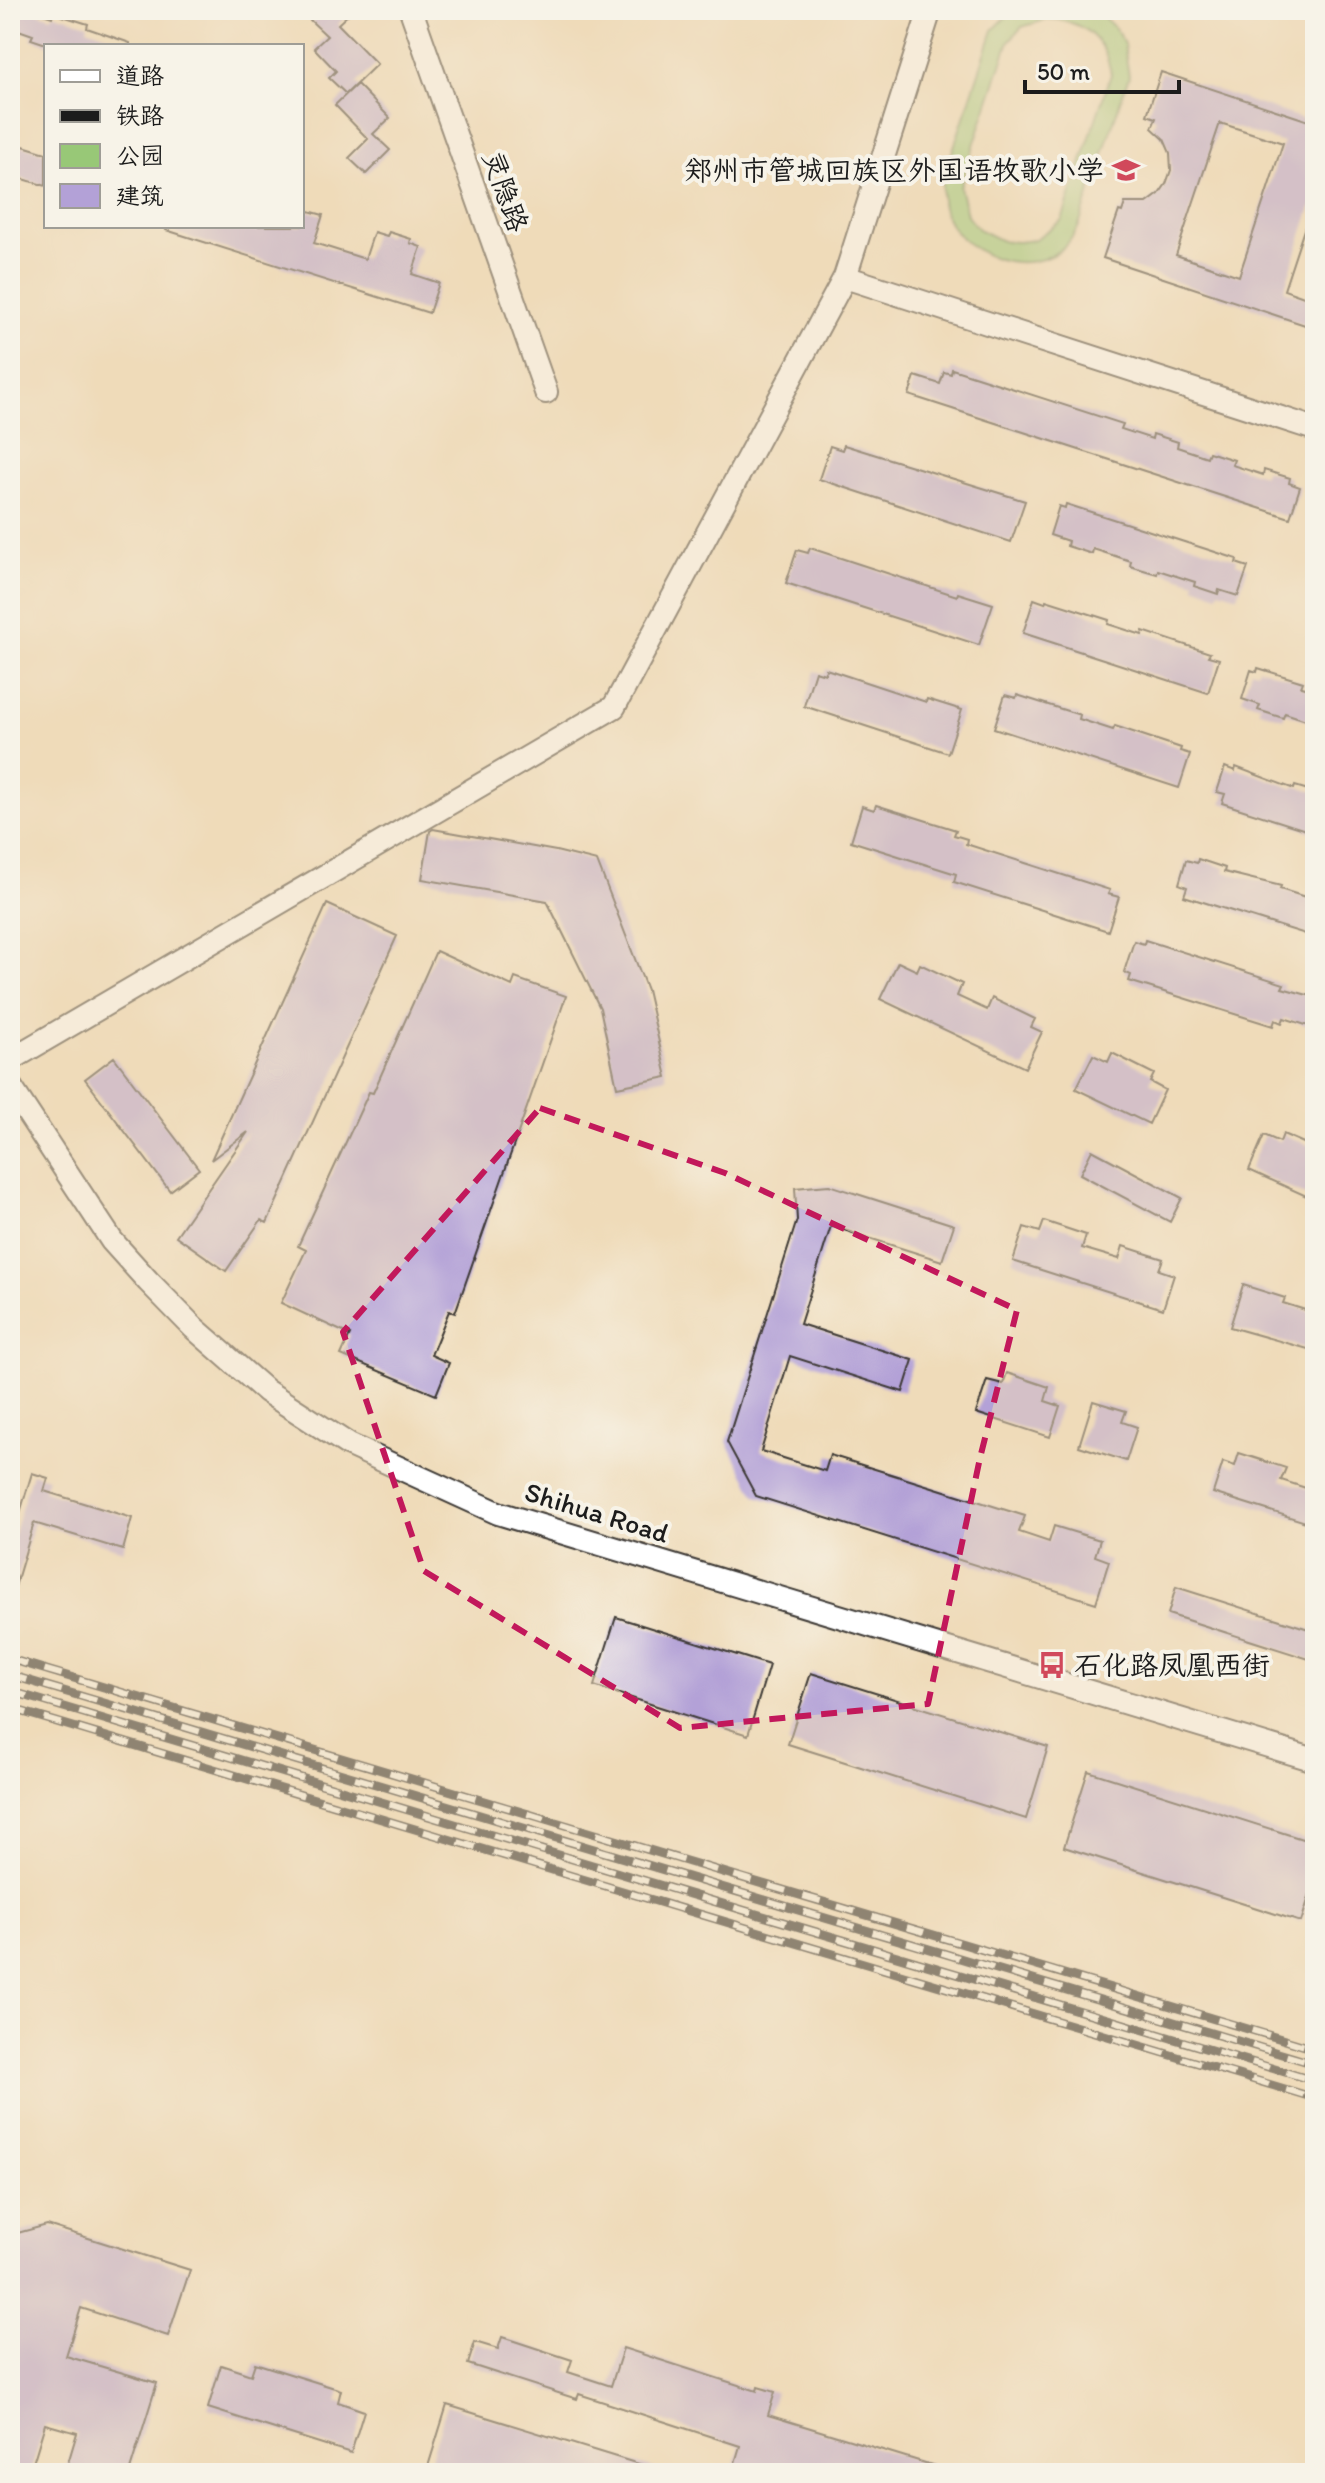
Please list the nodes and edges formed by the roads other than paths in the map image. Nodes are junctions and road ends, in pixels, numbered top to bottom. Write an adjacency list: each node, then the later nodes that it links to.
1 (411, 10): 4 (street, 灵隐路)
2 (930, 10): 3 (street)
3 (845, 277): 5 (street); 6 (street)
4 (546, 392)
5 (1315, 429)
6 (10, 1060)
7 (10, 1086): 8 (street, Shihua Road)
8 (1315, 1760)

